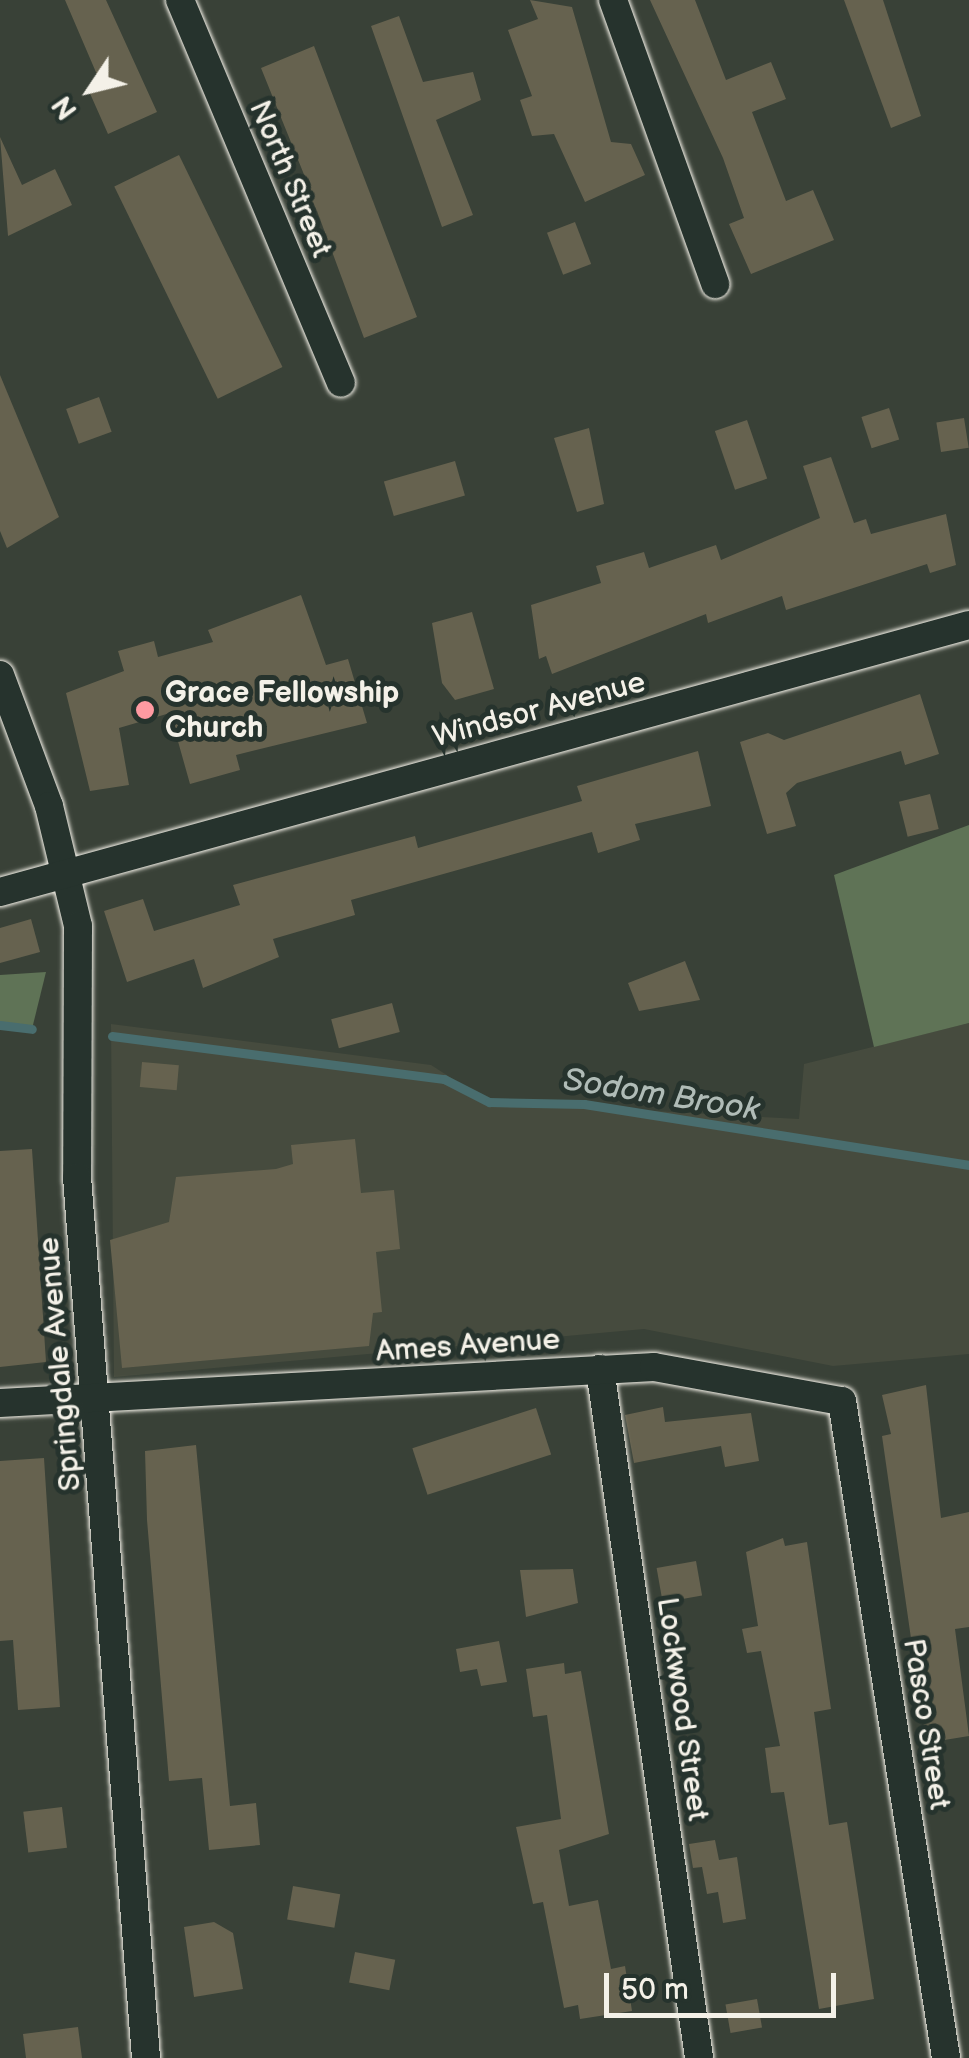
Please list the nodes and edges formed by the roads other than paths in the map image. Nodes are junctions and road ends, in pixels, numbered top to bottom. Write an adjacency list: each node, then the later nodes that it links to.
1 (180, 0): 4 (street, North Street)
2 (613, 0): 3 (street)
3 (715, 284)
4 (341, 383)
5 (969, 625): 7 (street, Windsor Avenue)
6 (0, 675): 7 (street, Springdale Avenue)
7 (68, 874): 8 (street, Windsor Avenue); 10 (street, Springdale Avenue)
8 (0, 892)
9 (600, 1368): 10 (street, Ames Avenue); 11 (street, Ames Avenue); 14 (street, Lockwood Street)
10 (96, 1399): 12 (street, Ames Avenue); 13 (street, Springdale Avenue)
11 (842, 1401): 15 (street, Pasco Street)
12 (0, 1403)
13 (146, 2058)
14 (699, 2058)
15 (946, 2058)

